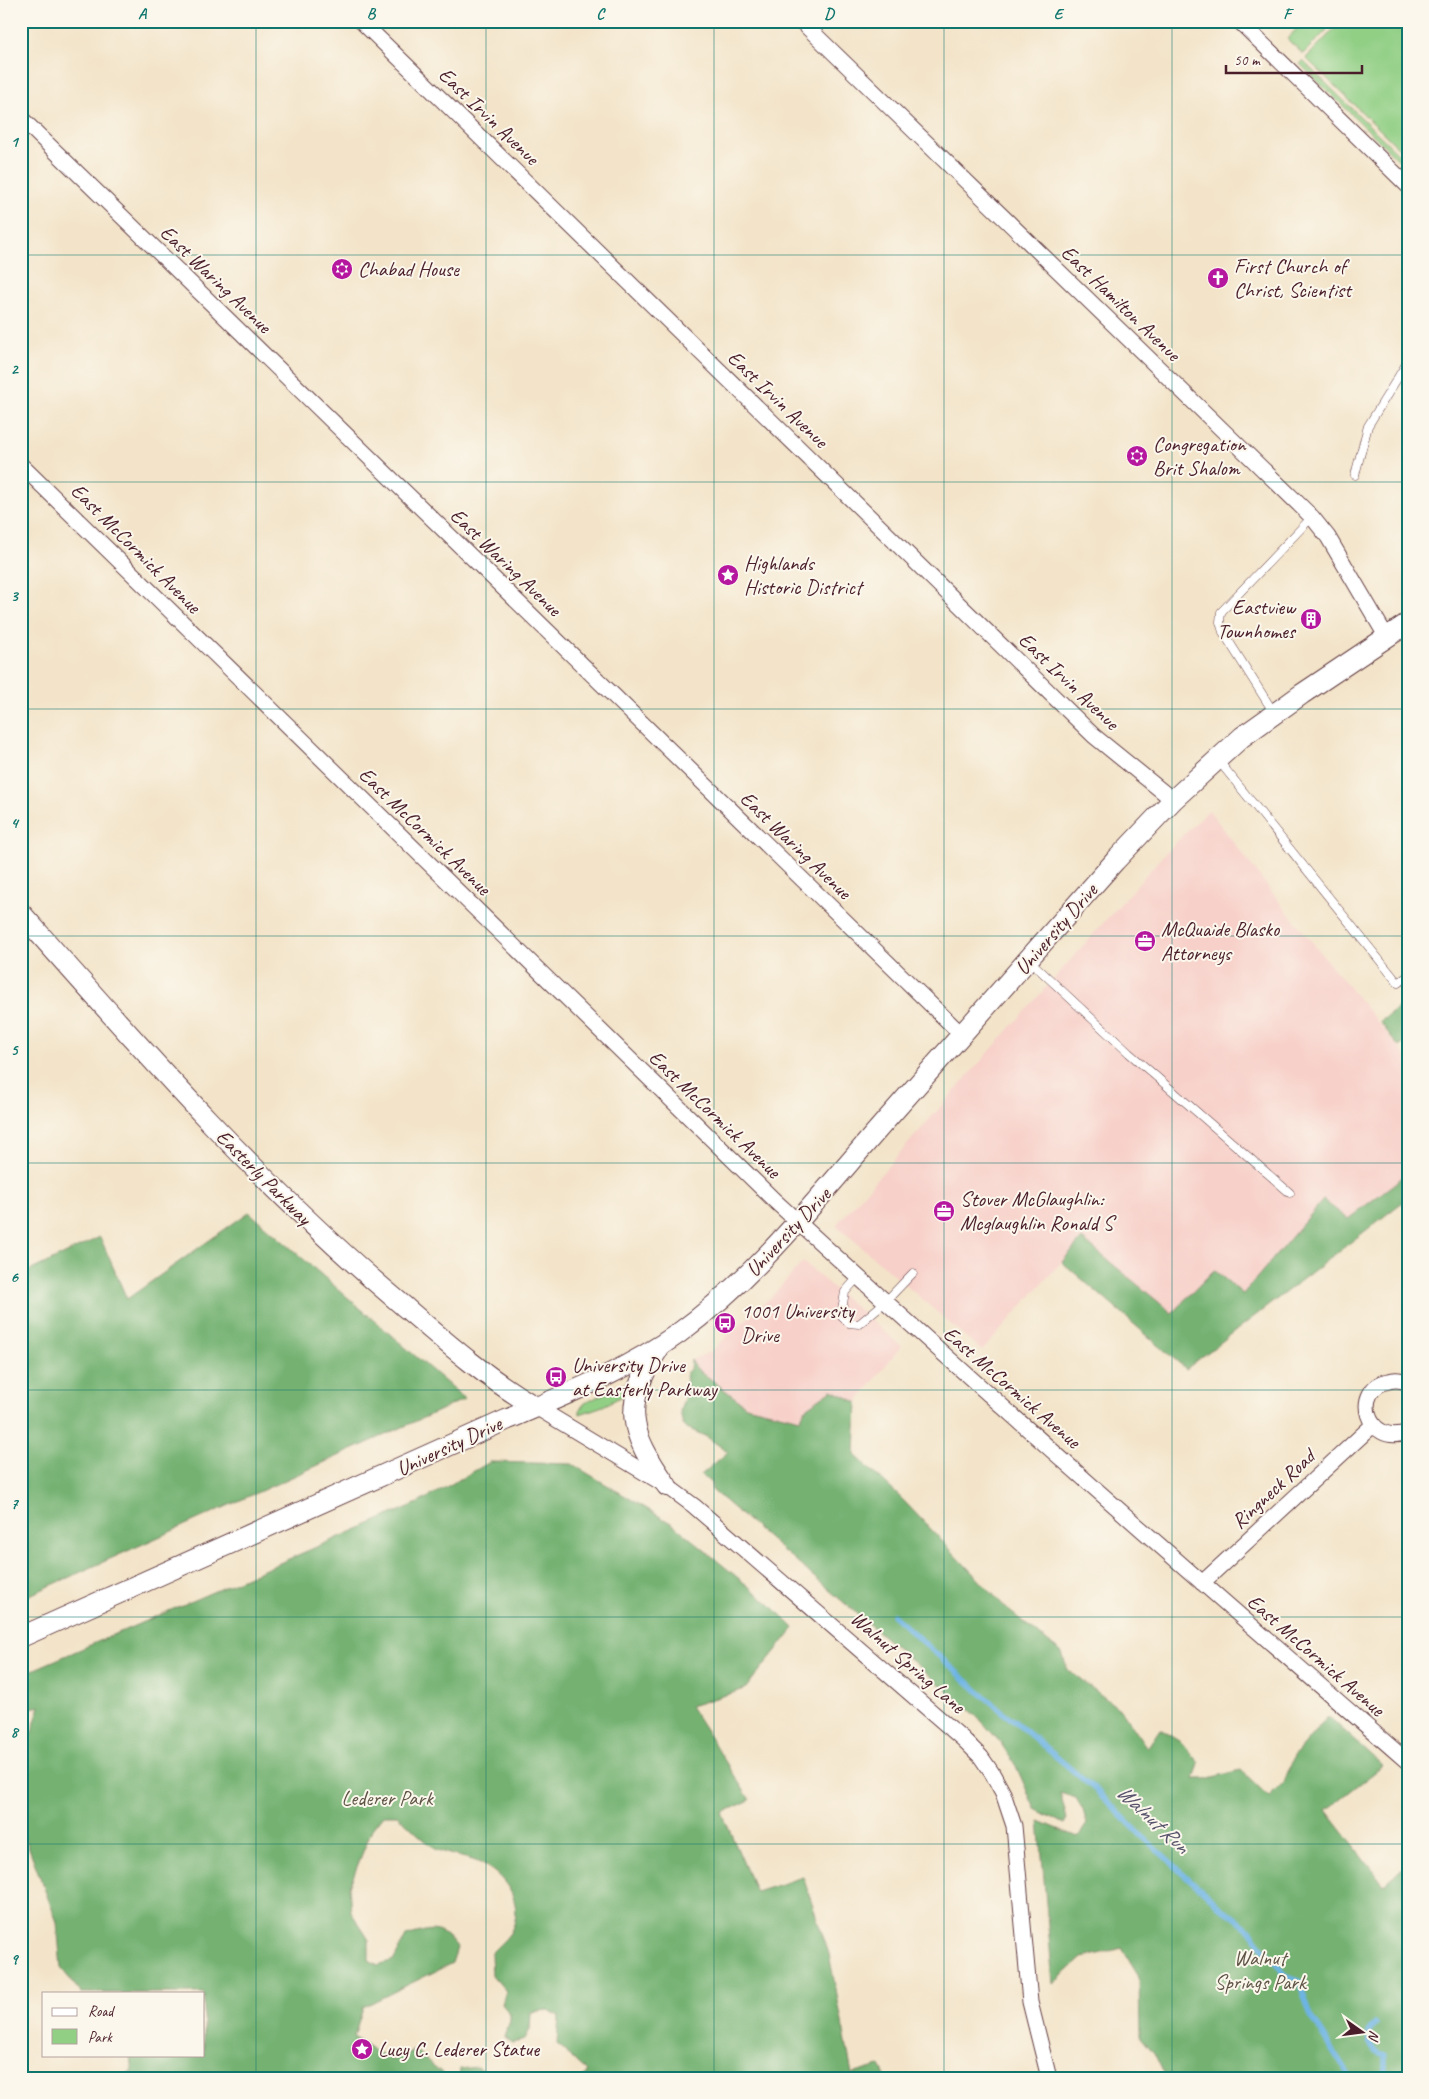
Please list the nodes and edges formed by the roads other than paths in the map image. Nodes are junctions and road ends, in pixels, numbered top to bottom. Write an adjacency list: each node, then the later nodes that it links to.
1 (361, 21): 14 (street, East Irvin Avenue)
2 (801, 21): 9 (street, East Hamilton Avenue)
3 (1239, 21): 5 (street)
4 (21, 118): 18 (street, East Waring Avenue)
5 (1408, 186)
6 (1408, 362): 8 (lane)
7 (21, 465): 20 (street, East McCormick Avenue)
8 (1355, 475)
9 (1312, 517): 11 (street, East Hamilton Avenue); 12 (lane)
10 (1408, 624): 11 (main road, University Drive)
11 (1386, 636): 12 (main road, University Drive)
12 (1274, 713): 13 (main road, University Drive)
13 (1218, 759): 14 (main road, University Drive); 17 (lane)
14 (1173, 800): 16 (main road, University Drive)
15 (21, 913): 26 (main road, Easterly Parkway)
16 (1029, 960): 18 (main road, University Drive); 19 (lane)
17 (1408, 976)
18 (962, 1035): 20 (main road, University Drive)
19 (1290, 1193)
20 (799, 1223): 22 (street, East McCormick Avenue); 24 (main road, University Drive)
21 (914, 1273): 23 (lane)
22 (859, 1276): 23 (street, East McCormick Avenue); 23 (lane)
23 (885, 1302): 30 (street, East McCormick Avenue)
24 (662, 1344): 26 (main road, University Drive); 29 (main road)
25 (1408, 1383): 27 (street)
26 (536, 1407): 29 (street, Walnut Spring Lane); 31 (main road, University Drive)
27 (1372, 1424): 28 (street); 30 (street, Ringneck Road)
28 (1408, 1432)
29 (667, 1486): 33 (street, Walnut Spring Lane)
30 (1202, 1583): 32 (street, East McCormick Avenue)
31 (21, 1637)
32 (1408, 1762)
33 (1049, 2078)

